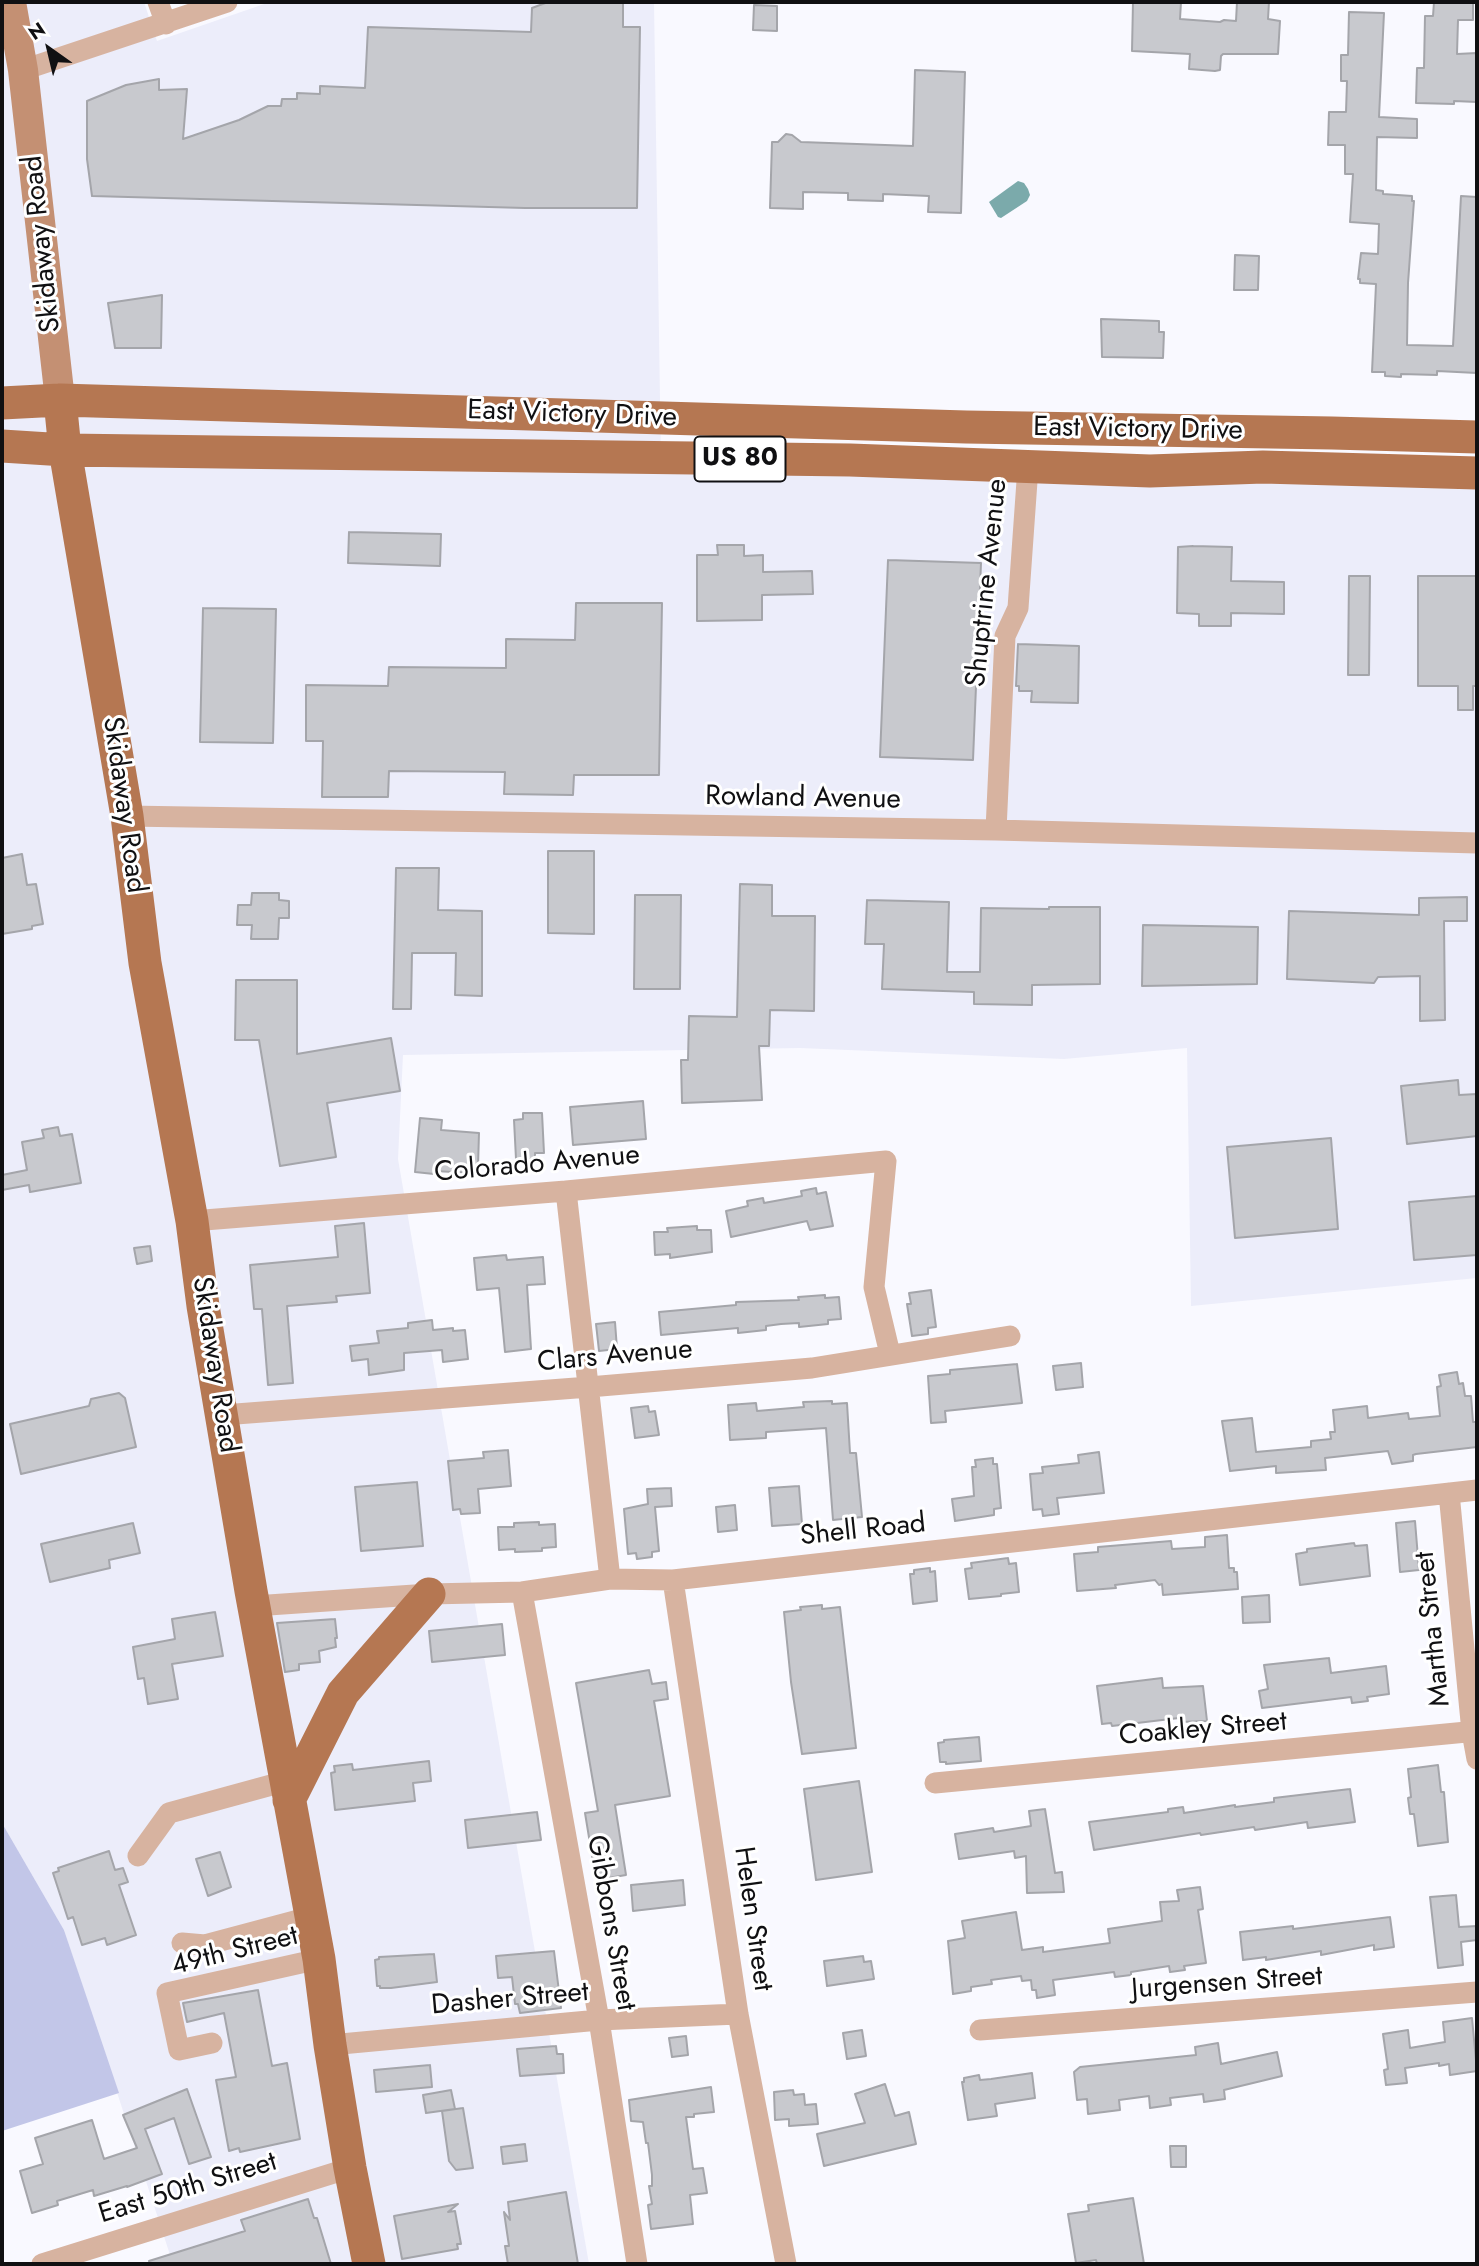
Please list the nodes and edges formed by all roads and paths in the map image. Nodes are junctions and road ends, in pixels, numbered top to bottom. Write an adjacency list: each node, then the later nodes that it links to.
1 (11, 2): 5 (main road, Skidaway Road)
2 (158, 2): 4 (street)
3 (227, 2): 4 (street)
4 (166, 24): 5 (street)
5 (23, 71): 6 (main road, Skidaway Road)
6 (60, 400): 7 (main road, East Victory Drive / US 80); 8 (main road, East Victory Drive / US 80); 11 (main road, Skidaway Road)
7 (2, 403)
8 (1332, 433): 9 (main road, East Victory Drive / US 80); 13 (main road)
9 (1477, 437)
10 (2, 446): 11 (main road, East Victory Drive / US 80)
11 (65, 450): 12 (main road, East Victory Drive / US 80); 15 (main road, Skidaway Road)
12 (1028, 467): 13 (main road, East Victory Drive / US 80); 16 (street, Shuptrine Avenue)
13 (1332, 468): 14 (main road, East Victory Drive / US 80)
14 (1477, 473)
15 (127, 816): 16 (street, Rowland Avenue); 19 (main road, Skidaway Road)
16 (996, 830): 17 (street, Rowland Avenue)
17 (1477, 843)
18 (566, 1191): 19 (street, Colorado Avenue); 21 (street, Colorado Avenue); 22 (street)
19 (191, 1222): 23 (main road, Skidaway Road)
20 (1010, 1336): 21 (street, Clars Avenue)
21 (890, 1354): 22 (street, Clars Avenue)
22 (589, 1387): 23 (street, Clars Avenue); 26 (street)
23 (223, 1415): 30 (main road, Skidaway Road)
24 (1477, 1490): 25 (street, Shell Road)
25 (1448, 1493): 27 (street, Shell Road); 31 (street, Martha Street)
26 (610, 1579): 27 (street, Shell Road); 28 (street, Shell Road)
27 (673, 1580): 40 (street, Helen Street)
28 (523, 1591): 29 (street, Shell Road); 41 (street, Gibbons Street)
29 (429, 1594): 30 (street, Shell Road); 34 (main road)
30 (254, 1606): 34 (main road, Skidaway Road)
31 (1475, 1732): 32 (street, Martha Street); 33 (street, Coakley Street)
32 (1477, 1759)
33 (935, 1783)
34 (287, 1790): 35 (street); 36 (main road, Skidaway Road)
35 (138, 1856)
36 (310, 1917): 37 (street); 38 (main road, Skidaway Road)
37 (182, 1943)
38 (319, 1959): 43 (street, 49th Street); 44 (main road, Skidaway Road)
39 (1477, 1992): 42 (street, Jurgensen Street)
40 (737, 2014): 41 (street, Dasher Street); 49 (street, Helen Street)
41 (599, 2020): 44 (street, Dasher Street); 48 (street, Gibbons Street)
42 (980, 2031)
43 (212, 2043)
44 (330, 2045): 45 (main road, Skidaway Road)
45 (350, 2168): 46 (street, East 50th Street); 47 (main road, Skidaway Road)
46 (42, 2264)
47 (369, 2264)
48 (637, 2264)
49 (786, 2264)

